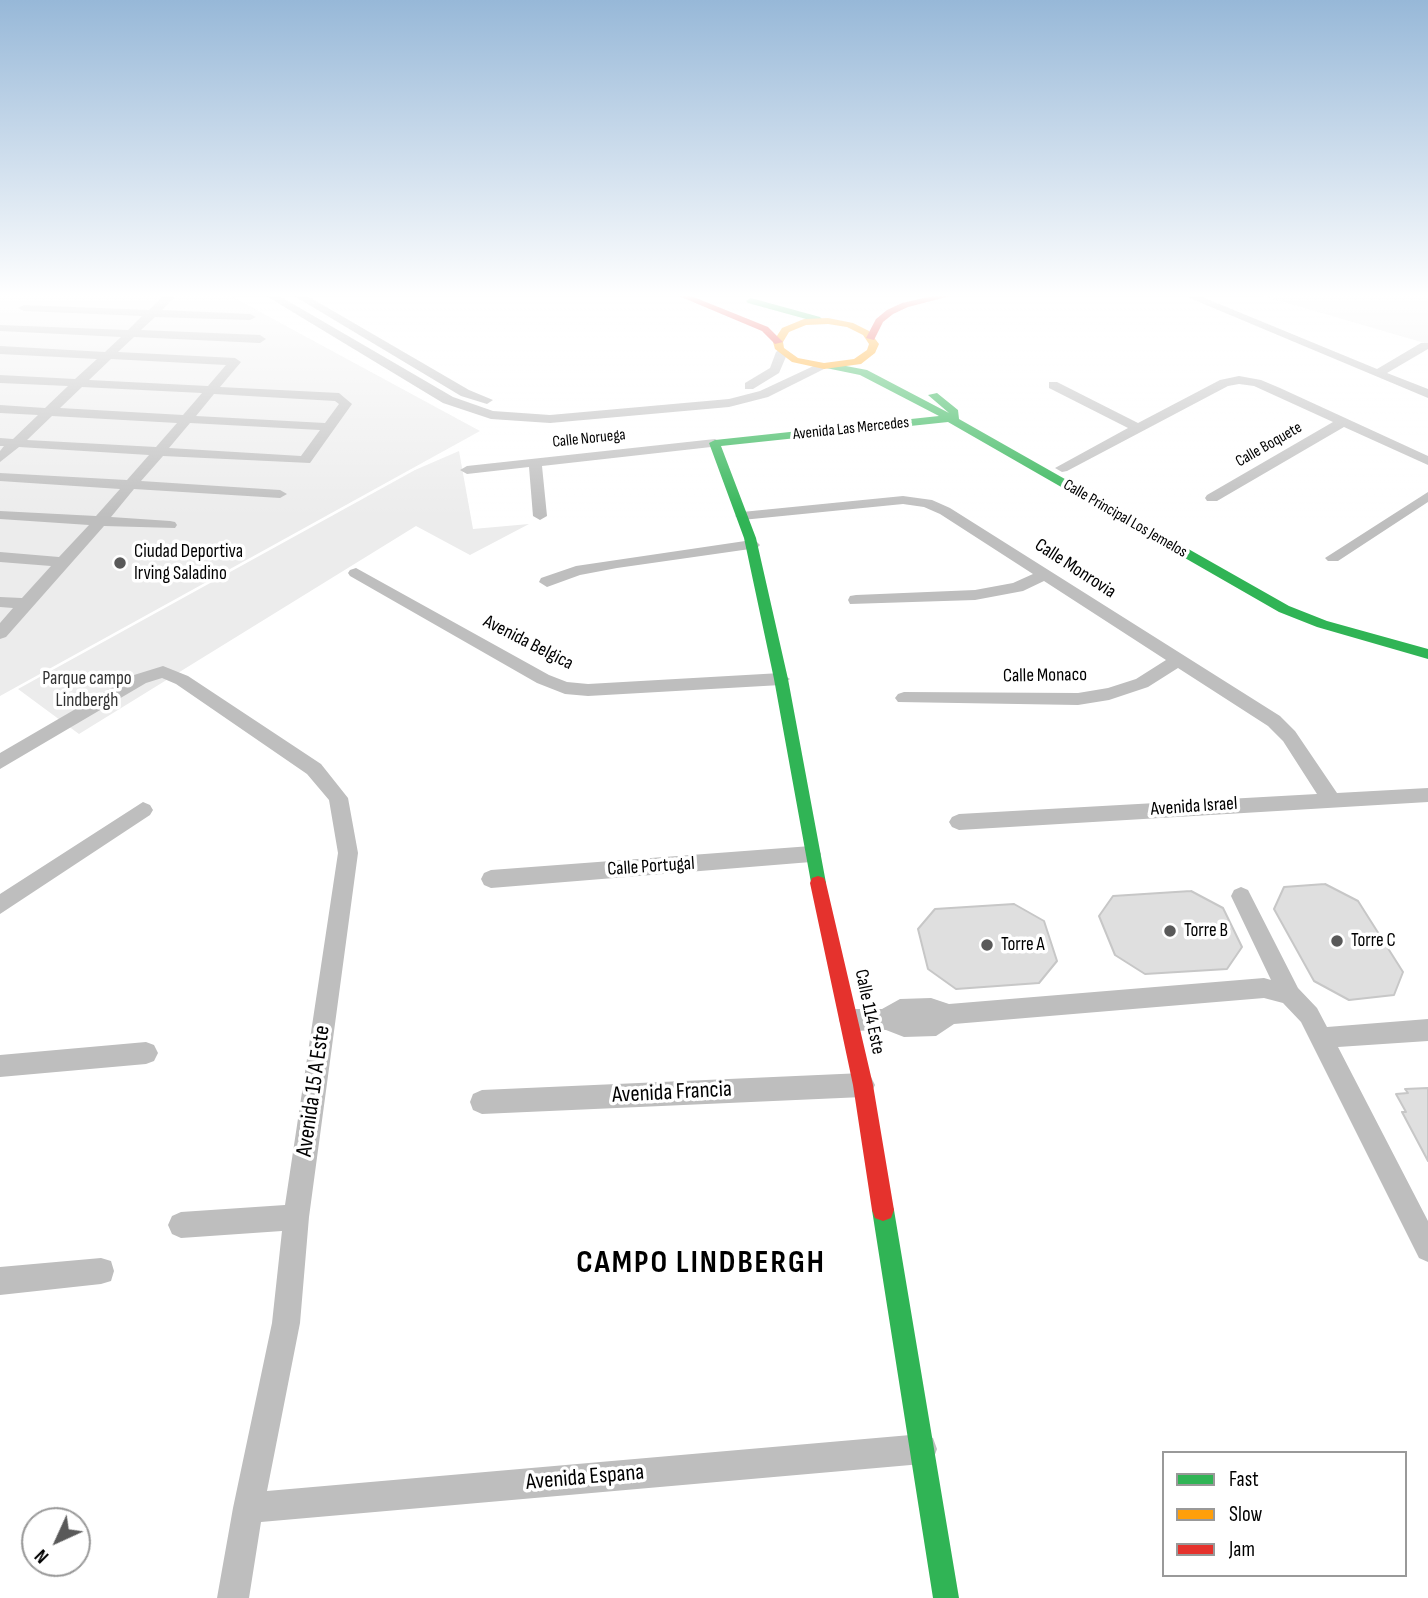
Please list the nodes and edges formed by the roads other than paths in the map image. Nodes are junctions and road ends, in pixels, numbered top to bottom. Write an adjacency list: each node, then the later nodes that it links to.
1 (94, 369): 13 (street)
2 (229, 369): 15 (street)
3 (395, 369): 6 (street)
4 (423, 369): 5 (street)
5 (776, 369)
6 (821, 369)
7 (848, 369): 21 (main road, Calle Principal Los Jemelos)
8 (887, 369): 17 (main road, Calle Principal Los Jemelos)
9 (1367, 369): 11 (street)
10 (1386, 369): 11 (street)
11 (1378, 373): 16 (street)
12 (0, 379): 13 (street)
13 (79, 383): 15 (street); 19 (street)
14 (1054, 385): 24 (street)
15 (211, 390): 20 (street); 23 (street)
16 (1428, 394)
17 (933, 395): 21 (main road); 25 (main road, Calle Principal Los Jemelos)
18 (0, 409): 19 (street)
19 (46, 412): 20 (street); 28 (street)
20 (186, 419): 23 (street); 30 (street)
21 (950, 419): 26 (main road, Calle Principal Los Jemelos); 29 (main road, Avenida Las Mercedes)
22 (1343, 422): 24 (street); 32 (street); 42 (street, Calle Boquete)
23 (329, 427): 30 (street)
24 (1139, 429): 35 (street)
25 (998, 432): 26 (main road); 35 (main road, Calle Principal Los Jemelos)
26 (982, 437): 34 (main road, Calle Principal Los Jemelos)
27 (0, 442): 28 (street)
28 (16, 443): 30 (street); 31 (street)
29 (715, 443): 33 (street, Calle Noruega); 45 (main road, Calle 114 Este)
30 (159, 451): 38 (street)
31 (0, 458)
32 (1428, 461)
33 (535, 462): 36 (street, Calle Noruega); 44 (street)
34 (1030, 465): 35 (main road); 39 (main road, Calle Principal Los Jemelos)
35 (1062, 468): 39 (main road); 59 (main road, Calle Principal Los Jemelos)
36 (467, 470)
37 (0, 477): 38 (street)
38 (130, 485): 40 (street); 46 (street)
39 (1068, 487): 60 (main road, Calle Principal Los Jemelos)
40 (280, 494)
41 (1428, 496): 50 (street)
42 (1212, 498)
43 (0, 515): 46 (street)
44 (540, 516)
45 (742, 516): 48 (main road, Calle 114 Este); 53 (street, Calle Monrovia)
46 (100, 521): 47 (street); 51 (street)
47 (170, 524)
48 (751, 545): 54 (street); 62 (main road, Calle 114 Este)
49 (0, 557): 51 (street)
50 (1333, 558)
51 (63, 562): 57 (street)
52 (356, 573): 62 (street, Avenida Belgica)
53 (1045, 575): 55 (street); 61 (street, Calle Monrovia)
54 (547, 582)
55 (856, 600)
56 (0, 603): 57 (street)
57 (26, 604): 58 (street)
58 (0, 633)
59 (1428, 637)
60 (1428, 654)
61 (1178, 660): 63 (street, Calle Monaco); 66 (street, Calle Monrovia)
62 (780, 678): 69 (main road, Calle 114 Este)
63 (904, 698)
64 (0, 762): 81 (street, Avenida 15 A Este)
65 (1428, 794): 66 (street, Avenida Israel)
66 (1332, 799): 68 (street, Avenida Israel)
67 (143, 810): 72 (street)
68 (959, 822)
69 (811, 854): 70 (street, Calle Portugal); 74 (main road, Calle 114 Este)
70 (491, 879)
71 (1241, 896): 73 (street)
72 (0, 905)
73 (1290, 995): 74 (street); 76 (street)
74 (850, 1020): 79 (main road, Calle 114 Este)
75 (1428, 1030): 76 (street)
76 (1320, 1038): 83 (street)
77 (146, 1052): 78 (street)
78 (0, 1066)
79 (863, 1085): 80 (street, Avenida Francia); 86 (main road, Calle 114 Este)
80 (482, 1102)
81 (296, 1217): 82 (street); 87 (street, Avenida 15 A Este)
82 (181, 1225)
83 (1426, 1240)
84 (101, 1271): 85 (street)
85 (0, 1281)
86 (922, 1448): 87 (street, Avenida Espana); 89 (main road, Calle 114 Este)
87 (248, 1508): 88 (street, Avenida 15 A Este)
88 (233, 1598)
89 (946, 1598)

